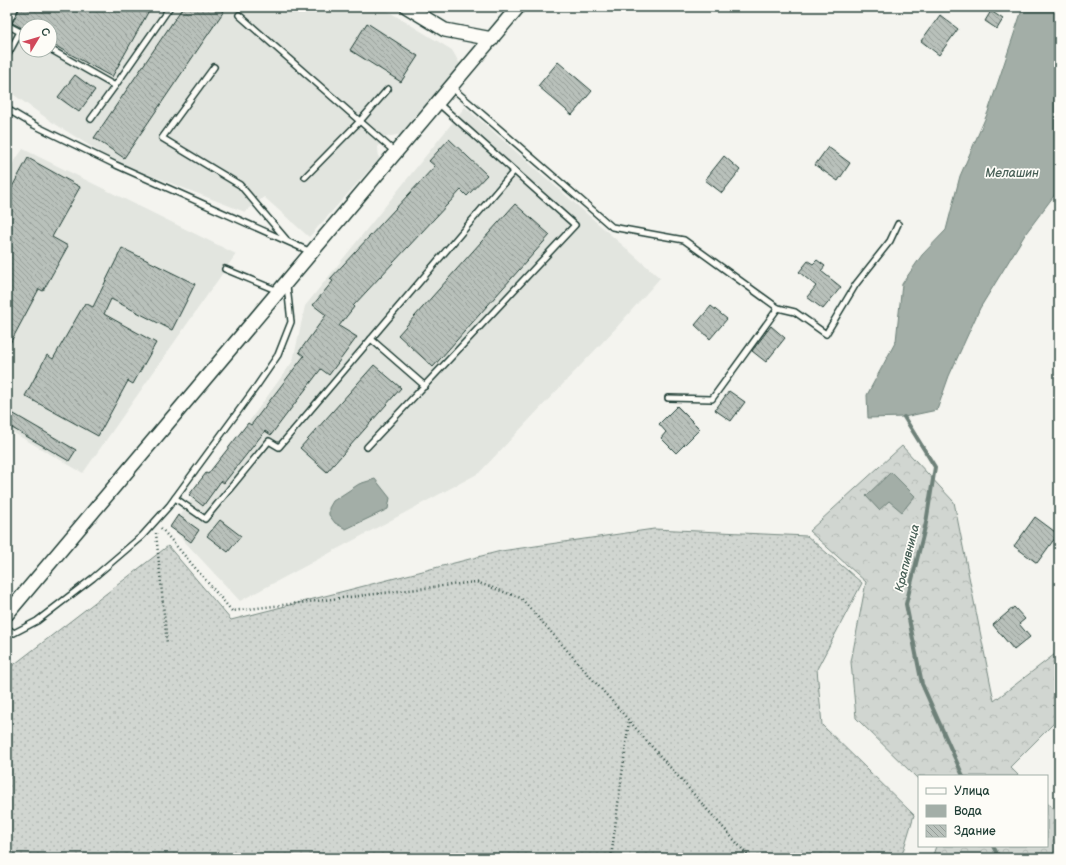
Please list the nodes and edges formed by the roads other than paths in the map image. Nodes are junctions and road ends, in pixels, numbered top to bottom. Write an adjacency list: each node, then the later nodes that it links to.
1 (16, 7): 6 (lane)
2 (170, 7): 12 (lane)
3 (407, 7): 8 (street)
4 (518, 7): 8 (street)
5 (239, 15): 18 (lane)
6 (18, 31)
7 (18, 36): 10 (lane)
8 (492, 39): 13 (street)
9 (58, 54): 12 (lane)
10 (7, 56)
11 (214, 67): 23 (lane)
12 (115, 86): 17 (lane)
13 (451, 87): 15 (street); 27 (lane)
14 (388, 89): 18 (lane)
15 (438, 103): 19 (street); 20 (lane)
16 (7, 109): 23 (lane)
17 (91, 119)
18 (360, 121): 19 (lane); 21 (lane)
19 (396, 153): 24 (street)
20 (514, 171): 28 (lane); 29 (lane)
21 (304, 177)
22 (898, 224): 27 (lane)
23 (288, 241): 24 (lane)
24 (312, 252): 26 (street)
25 (225, 269): 26 (lane)
26 (283, 288): 32 (lane); 33 (street)
27 (778, 308): 30 (lane)
28 (371, 339): 29 (lane); 32 (lane)
29 (425, 386): 31 (lane)
30 (668, 398)
31 (367, 448)
32 (175, 498): 34 (lane)
33 (7, 614)
34 (7, 628)

